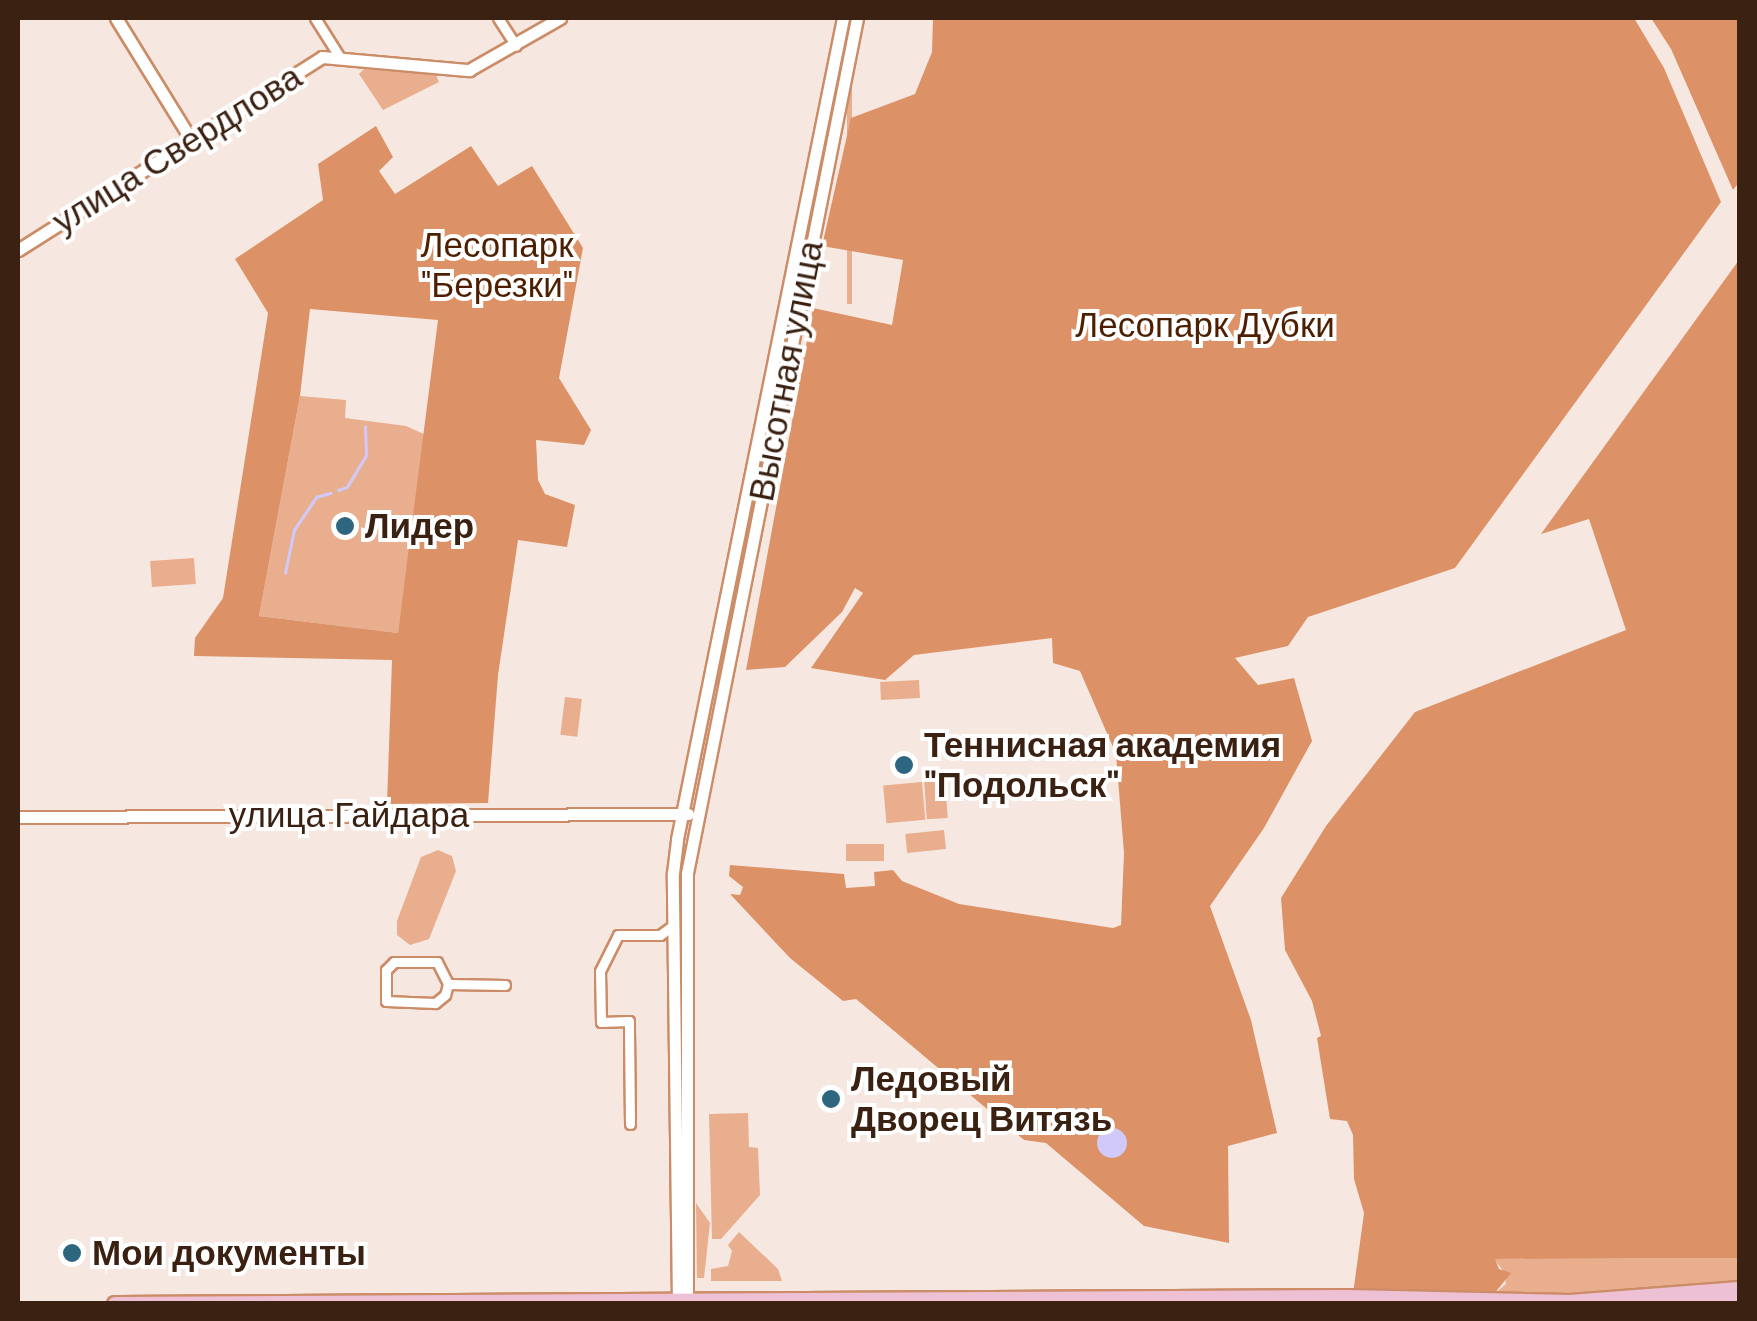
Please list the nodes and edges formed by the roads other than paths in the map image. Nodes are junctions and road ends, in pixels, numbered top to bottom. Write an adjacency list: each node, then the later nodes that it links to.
1 (116, 18): 9 (street)
2 (315, 18): 8 (street)
3 (498, 18): 7 (street)
4 (560, 18): 7 (street)
5 (842, 18): 11 (street, Высотная улица)
6 (857, 18): 12 (street, Высотная улица)
7 (516, 46): 8 (street)
8 (339, 56): 9 (street, улица Свердлова)
9 (192, 140): 10 (street, улица Свердлова)
10 (18, 250)
11 (701, 721): 12 (street); 15 (street, Высотная улица)
12 (715, 724): 13 (street, Высотная улица)
13 (699, 802): 15 (street); 16 (street, Высотная улица)
14 (18, 816): 15 (street, улица Гайдара)
15 (681, 816): 16 (street); 17 (street, Высотная улица)
16 (693, 835): 18 (street, Высотная улица)
17 (674, 925): 18 (street, Высотная улица); 21 (street)
18 (680, 961): 26 (street, Высотная улица)
19 (448, 984): 19 (street); 20 (street)
20 (506, 986)
21 (630, 1124)
22 (1740, 1290): 26 (main road)
23 (1740, 1301): 28 (main road)
24 (486, 1302): 25 (main road); 27 (main road)
25 (543, 1302): 26 (main road)
26 (683, 1302)
27 (115, 1304)
28 (1680, 1304)

